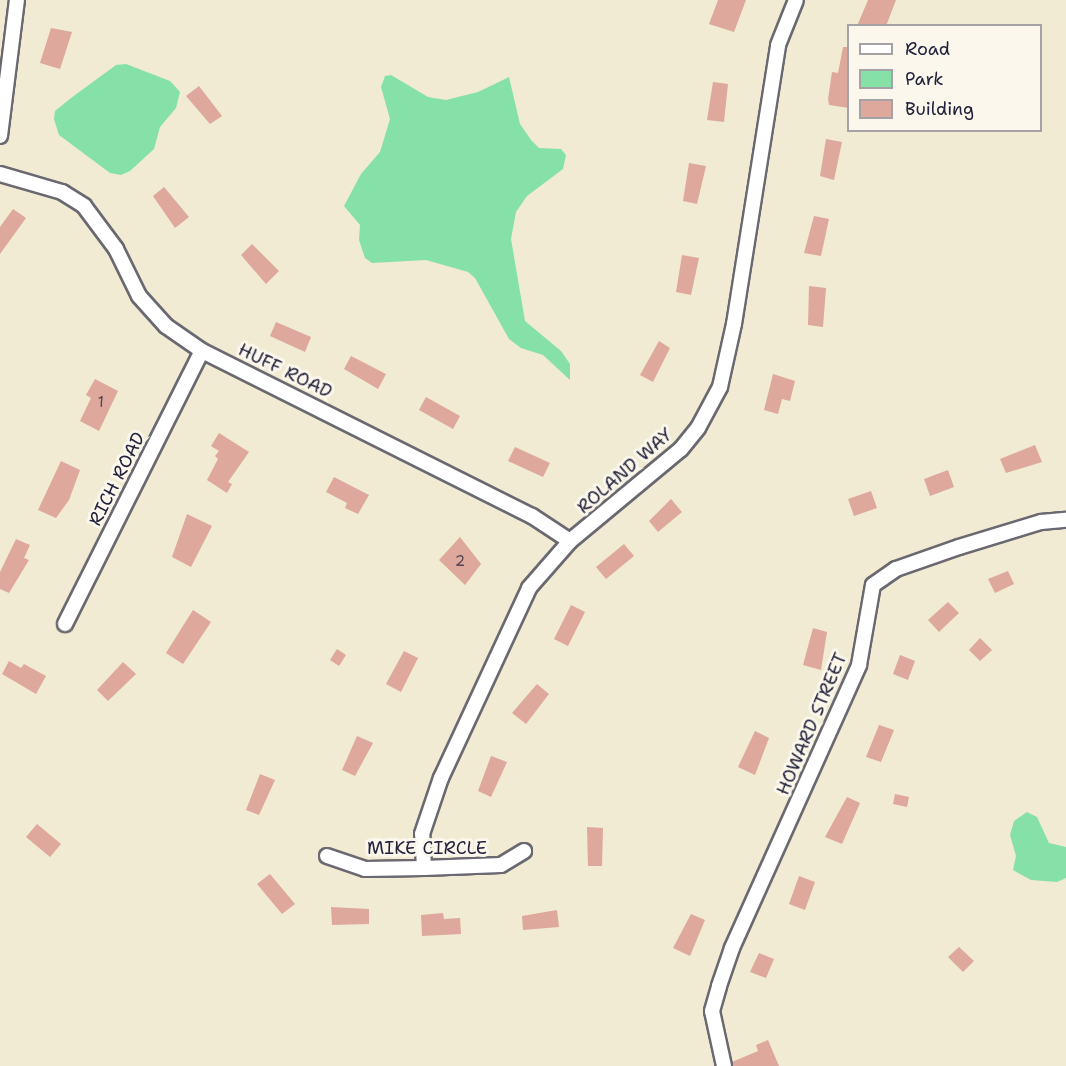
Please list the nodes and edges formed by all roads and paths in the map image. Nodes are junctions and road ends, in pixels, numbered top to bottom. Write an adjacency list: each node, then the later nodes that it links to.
1 (17, 0): 3 (street)
2 (796, 0): 7 (street, ROLAND WAY)
3 (0, 136)
4 (0, 174): 5 (street, HUFF ROAD)
5 (202, 351): 7 (street, HUFF ROAD); 8 (street, RICH ROAD)
6 (1066, 519): 12 (street, HOWARD STREET)
7 (570, 541): 11 (street, ROLAND WAY)
8 (65, 624)
9 (524, 851): 11 (street, MIKE CIRCLE)
10 (327, 856): 11 (street, MIKE CIRCLE)
11 (424, 868)
12 (724, 1066)

